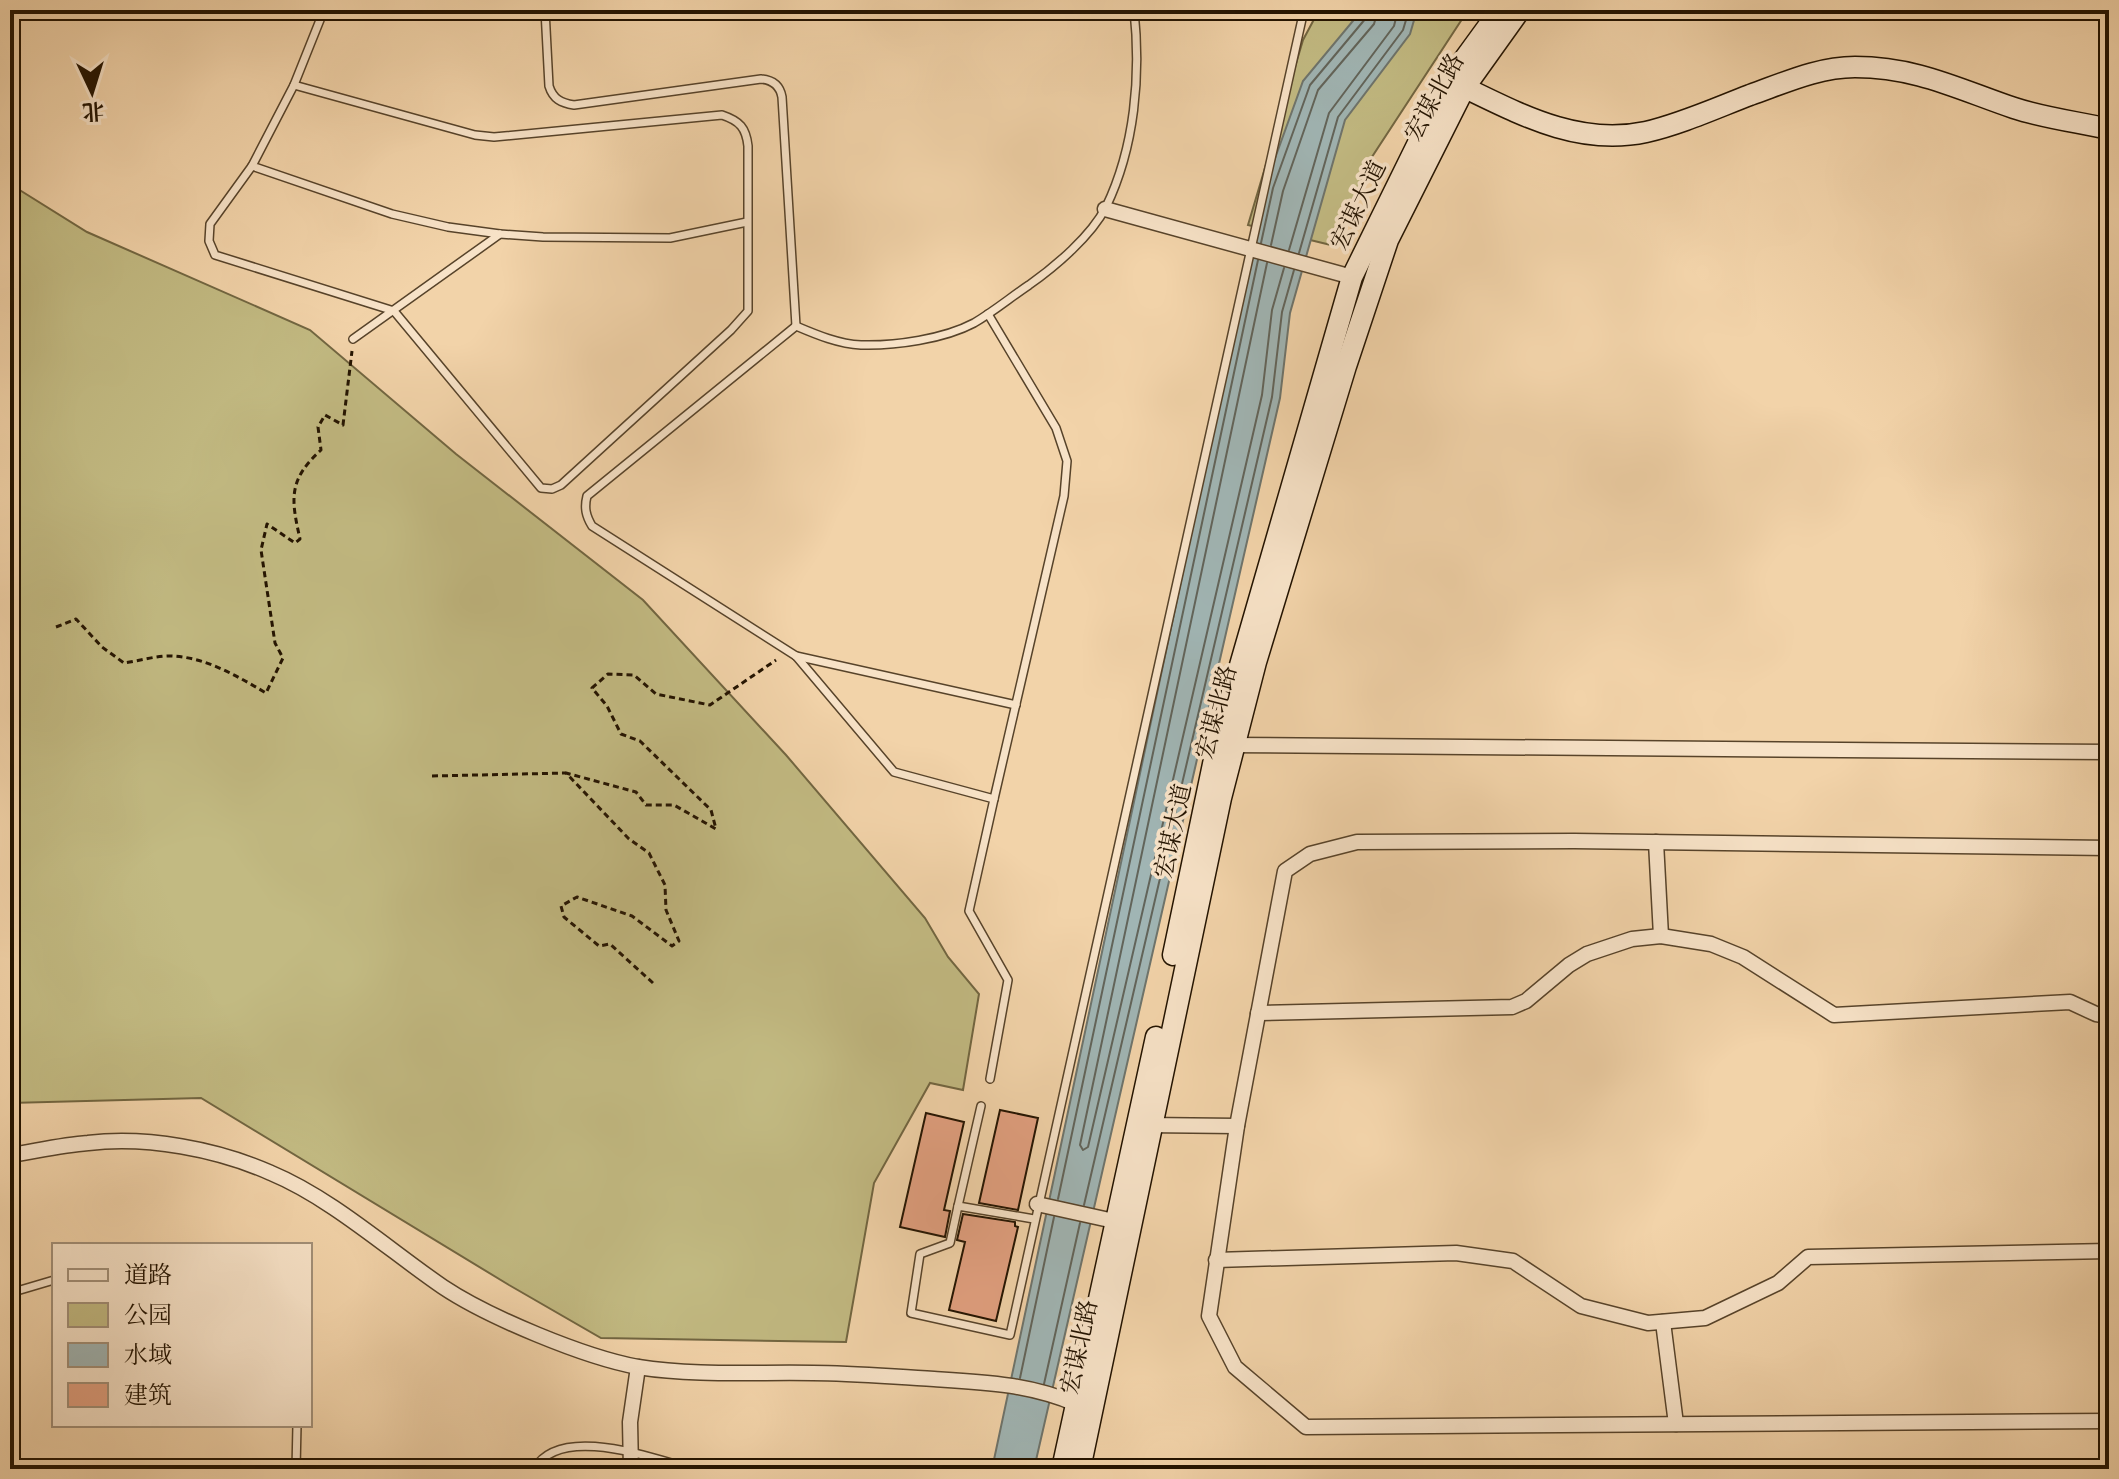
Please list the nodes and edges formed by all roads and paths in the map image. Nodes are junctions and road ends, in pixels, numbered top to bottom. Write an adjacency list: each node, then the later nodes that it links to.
1 (324, 10): 8 (lane)
2 (545, 10): 18 (lane)
3 (1134, 10): 11 (lane)
4 (1304, 10): 14 (lane)
5 (1500, 10): 7 (main road, 宏谋大道)
6 (1520, 10): 7 (main road, 宏谋北路)
7 (1457, 83): 9 (main road); 15 (main road, 宏谋大道); 24 (main road, 宏谋北路)
8 (294, 85): 10 (lane); 12 (lane)
9 (2109, 129)
10 (252, 166): 13 (lane); 16 (lane)
11 (1105, 209): 14 (street); 17 (lane)
12 (747, 222): 13 (lane); 16 (lane)
13 (500, 234): 16 (lane)
14 (1250, 249): 15 (street); 41 (lane)
15 (1352, 277): 24 (main road, 宏谋大道)
16 (394, 311): 19 (lane)
17 (988, 314): 18 (lane); 23 (lane)
18 (796, 326): 21 (lane)
19 (353, 339): 20 (path)
20 (56, 627)
21 (787, 651): 22 (lane); 26 (path)
22 (796, 656): 23 (lane); 28 (lane)
23 (1016, 705): 28 (lane)
24 (1226, 745): 25 (street); 37 (main road, 宏谋大道)
25 (2109, 752)
26 (566, 773): 27 (path); 32 (path)
27 (432, 776)
28 (994, 799): 35 (lane)
29 (1656, 842): 30 (street); 31 (street); 33 (street)
30 (2109, 848)
31 (1661, 936): 33 (street); 34 (street)
32 (653, 983)
33 (1258, 1013): 38 (street)
34 (2109, 1016)
35 (990, 1079)
36 (981, 1106): 40 (lane)
37 (1145, 1125): 38 (street); 42 (main road, 宏谋大道)
38 (1237, 1126): 44 (street)
39 (10, 1155): 48 (street)
40 (958, 1206): 41 (lane); 41 (lane)
41 (1035, 1212): 42 (street)
42 (1123, 1223): 49 (main road, 宏谋大道); 59 (main road, 宏谋北路)
43 (2109, 1251): 47 (street)
44 (1216, 1260): 47 (street); 51 (street)
45 (52, 1281): 46 (lane)
46 (10, 1293)
47 (1663, 1322): 51 (street)
48 (638, 1367): 49 (street); 53 (street)
49 (1076, 1404): 58 (main road, 宏谋大道)
50 (2109, 1421): 51 (street)
51 (1676, 1424)
52 (297, 1427): 54 (lane)
53 (631, 1453): 55 (lane); 56 (street); 57 (lane)
54 (296, 1469)
55 (534, 1469)
56 (631, 1469)
57 (693, 1469)
58 (1062, 1469)
59 (1080, 1469)

